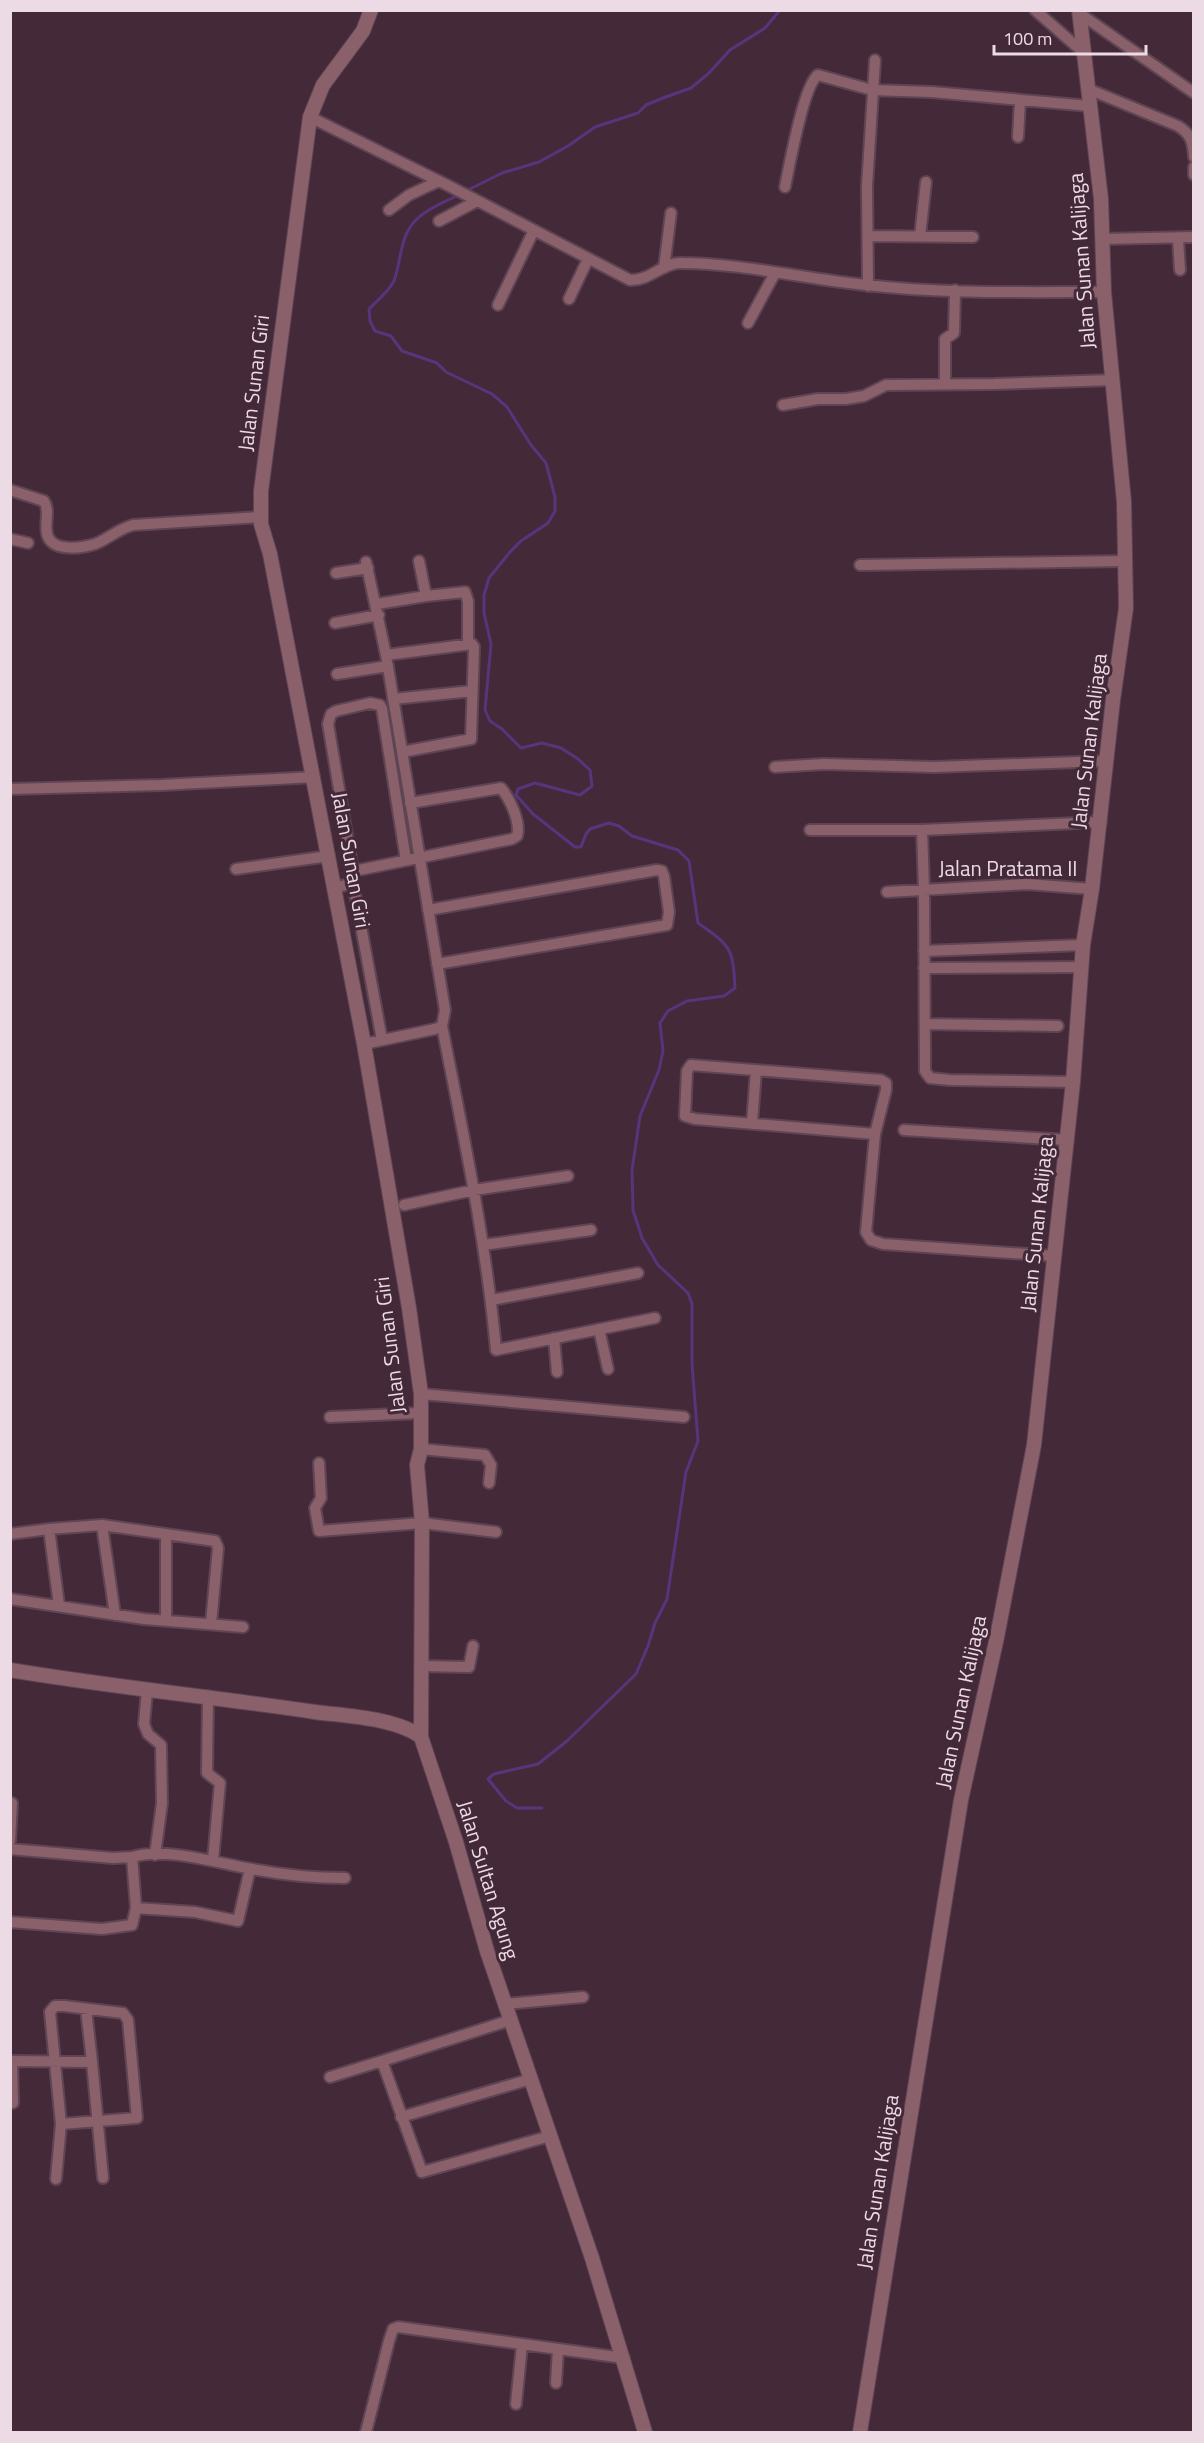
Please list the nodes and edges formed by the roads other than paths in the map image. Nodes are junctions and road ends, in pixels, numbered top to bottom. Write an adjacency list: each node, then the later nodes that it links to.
1 (371, 10): 11 (street, Jalan Sunan Giri)
2 (1035, 10): 4 (street)
3 (1079, 12): 4 (street, Jalan Sunan Kalijaga); 8 (street)
4 (1084, 53): 6 (street, Jalan Sunan Kalijaga)
5 (875, 60): 7 (street)
6 (1088, 89): 10 (street, Jalan Sunan Kalijaga); 13 (street)
7 (872, 90): 9 (street); 18 (street); 24 (street)
8 (1194, 93)
9 (1020, 100): 10 (street); 12 (street)
10 (1090, 106): 28 (street, Jalan Sunan Kalijaga)
11 (310, 117): 16 (street); 44 (street, Jalan Sunan Giri)
12 (1018, 137)
13 (1194, 157)
14 (1194, 167): 15 (street)
15 (1194, 175)
16 (439, 181): 19 (street); 20 (street)
17 (926, 182): 25 (street)
18 (785, 187)
19 (474, 199): 22 (street); 23 (street)
20 (389, 210)
21 (671, 213): 31 (street)
22 (439, 221)
23 (534, 230): 30 (street); 38 (street)
24 (868, 236): 25 (street); 34 (street)
25 (920, 236): 26 (street)
26 (973, 237)
27 (1194, 237): 29 (street)
28 (1102, 239): 29 (street); 36 (street, Jalan Sunan Kalijaga)
29 (1178, 239): 32 (street)
30 (588, 259): 31 (street); 37 (street)
31 (664, 268): 33 (street)
32 (1180, 270)
33 (775, 273): 34 (street); 39 (street)
34 (868, 286): 35 (street)
35 (955, 290): 36 (street); 41 (street)
36 (1104, 292): 40 (street, Jalan Sunan Kalijaga)
37 (569, 299)
38 (498, 305)
39 (748, 323)
40 (1112, 380): 41 (street); 48 (street, Jalan Sunan Kalijaga)
41 (945, 384): 42 (street)
42 (783, 405)
43 (10, 490): 44 (street)
44 (261, 517): 63 (street, Jalan Sunan Giri)
45 (10, 538): 46 (street)
46 (28, 543)
47 (419, 561): 51 (street)
48 (1126, 561): 49 (street); 61 (street, Jalan Sunan Kalijaga)
49 (860, 565)
50 (336, 573): 52 (street)
51 (426, 596): 52 (street); 54 (street)
52 (378, 610): 53 (street); 55 (street)
53 (335, 623)
54 (468, 644): 55 (street); 58 (street)
55 (386, 655): 56 (street)
56 (388, 666): 57 (street); 59 (street)
57 (337, 674)
58 (472, 691): 59 (street); 60 (street)
59 (393, 699): 60 (street)
60 (402, 752): 65 (street)
61 (1106, 761): 62 (street); 66 (street, Jalan Sunan Kalijaga)
62 (776, 767)
63 (314, 777): 64 (street); 69 (street, Jalan Sunan Giri)
64 (10, 789)
65 (410, 803): 70 (street); 70 (street)
66 (1101, 822): 68 (street); 75 (street, Jalan Sunan Kalijaga)
67 (810, 830): 68 (street)
68 (922, 830): 74 (street)
69 (328, 856): 72 (street); 73 (street, Jalan Sunan Giri)
70 (420, 857): 71 (street); 77 (street)
71 (406, 860): 71 (street)
72 (236, 869)
73 (334, 888): 90 (street); 91 (street, Jalan Sunan Giri)
74 (924, 889): 75 (street, Jalan Pratama II); 76 (street, Jalan Pratama II); 81 (street)
75 (1092, 889): 78 (street, Jalan Sunan Kalijaga)
76 (887, 892)
77 (428, 910): 82 (street); 82 (street)
78 (1083, 945): 79 (street); 85 (street, Jalan Sunan Kalijaga)
79 (1018, 948): 80 (street); 84 (street)
80 (973, 949): 81 (street); 83 (street)
81 (924, 951): 86 (street)
82 (437, 964): 88 (street)
83 (973, 967): 84 (street); 86 (street)
84 (1019, 967): 85 (street)
85 (1081, 967): 93 (street, Jalan Sunan Kalijaga)
86 (924, 968): 87 (street)
87 (925, 1024): 89 (street); 93 (street)
88 (442, 1026): 90 (street); 99 (street)
89 (1058, 1026)
90 (382, 1040): 91 (street)
91 (364, 1044): 111 (street, Jalan Sunan Giri)
92 (756, 1070): 94 (street); 94 (street); 96 (street)
93 (1073, 1082): 97 (street, Jalan Sunan Kalijaga)
94 (752, 1124): 96 (street)
95 (904, 1130): 97 (street)
96 (876, 1134): 103 (street)
97 (1067, 1140): 103 (street, Jalan Sunan Kalijaga)
98 (568, 1176): 99 (street)
99 (474, 1190): 100 (street); 102 (street)
100 (404, 1205)
101 (591, 1230): 102 (street)
102 (483, 1245): 105 (street)
103 (1054, 1256): 170 (street, Jalan Sunan Kalijaga)
104 (638, 1273): 105 (street)
105 (491, 1300): 108 (street)
106 (655, 1318): 107 (street)
107 (599, 1329): 108 (street); 109 (street)
108 (554, 1338): 110 (street)
109 (608, 1368)
110 (557, 1372)
111 (421, 1394): 112 (street, Jalan Sunan Giri); 114 (street)
112 (420, 1413): 113 (street); 115 (street, Jalan Sunan Giri)
113 (330, 1417)
114 (684, 1417)
115 (421, 1449): 117 (street); 118 (street, Jalan Sunan Giri)
116 (319, 1463): 118 (street)
117 (489, 1483)
118 (422, 1523): 121 (street); 131 (street, Jalan Sunan Giri)
119 (102, 1526): 120 (street); 123 (street); 126 (street)
120 (49, 1529): 122 (street); 125 (street)
121 (496, 1532)
122 (10, 1534)
123 (166, 1534): 127 (street); 128 (street)
124 (10, 1599): 125 (street)
125 (59, 1605): 126 (street)
126 (115, 1615): 127 (street)
127 (166, 1620): 128 (street)
128 (211, 1624): 129 (street)
129 (243, 1627)
130 (472, 1646): 131 (street)
131 (422, 1666): 135 (street, Jalan Sunan Giri)
132 (10, 1670): 133 (street)
133 (147, 1691): 134 (street); 139 (street)
134 (208, 1696): 135 (street); 141 (street)
135 (421, 1737): 147 (street, Jalan Sultan Agung)
136 (12, 1803): 137 (street)
137 (10, 1841)
138 (10, 1849): 140 (street)
139 (155, 1855): 140 (street); 141 (street)
140 (132, 1857): 144 (street)
141 (213, 1860): 142 (street)
142 (250, 1869): 143 (street); 144 (street)
143 (345, 1878)
144 (136, 1908): 145 (street)
145 (10, 1922)
146 (583, 1997): 147 (street)
147 (505, 2004): 149 (street, Jalan Sultan Agung)
148 (86, 2009): 150 (street); 153 (street); 158 (street)
149 (511, 2020): 151 (street); 155 (street, Jalan Sultan Agung)
150 (54, 2061): 152 (street); 153 (street); 159 (street)
151 (382, 2061): 154 (street); 157 (street)
152 (11, 2062): 156 (street)
153 (92, 2062): 158 (street)
154 (330, 2077)
155 (531, 2079): 157 (street); 160 (street, Jalan Sultan Agung)
156 (14, 2103)
157 (401, 2117): 160 (street)
158 (99, 2122): 159 (street); 161 (street)
159 (62, 2124): 162 (street)
160 (550, 2136): 165 (street, Jalan Sultan Agung)
161 (103, 2178)
162 (56, 2179)
163 (522, 2345): 164 (street); 167 (street); 168 (street)
164 (558, 2350): 165 (street); 166 (street)
165 (624, 2358): 169 (street, Jalan Sultan Agung)
166 (556, 2383)
167 (516, 2404)
168 (366, 2433)
169 (645, 2433)
170 (860, 2433)

